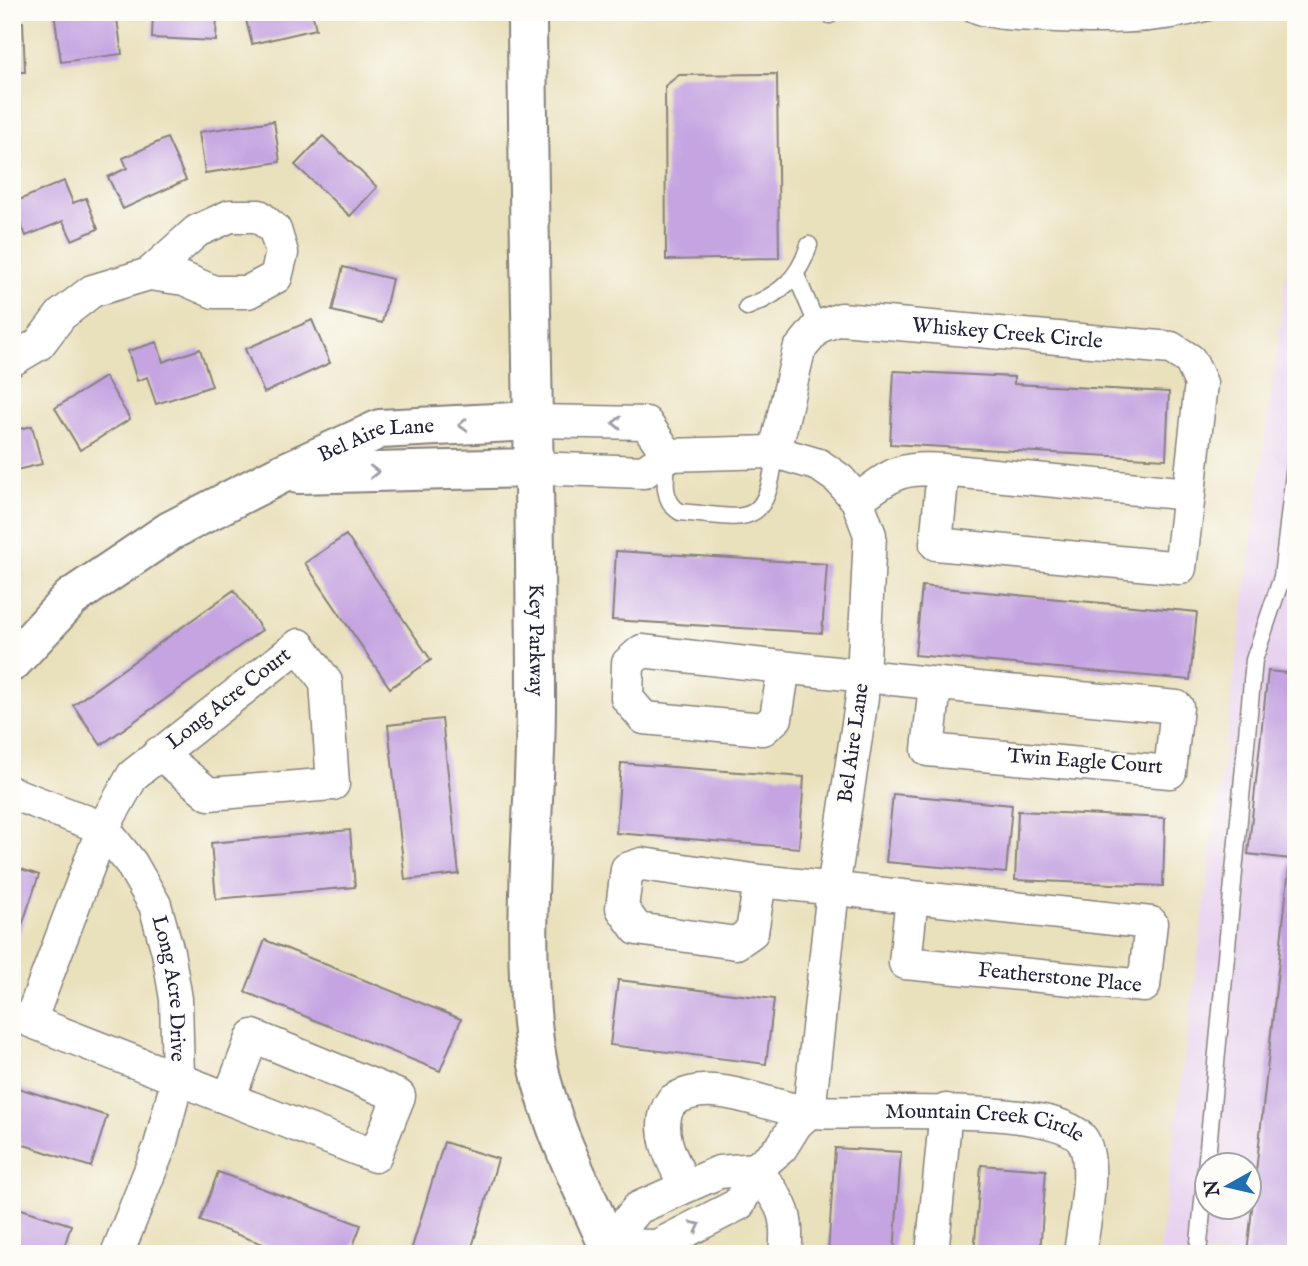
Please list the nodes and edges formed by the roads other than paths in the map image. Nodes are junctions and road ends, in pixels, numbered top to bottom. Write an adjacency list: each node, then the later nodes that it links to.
1 (527, 12): 10 (street, Key Parkway)
2 (969, 12): 3 (lane)
3 (1209, 12)
4 (809, 245): 6 (lane)
5 (149, 274): 9 (street)
6 (796, 275): 7 (lane); 8 (lane)
7 (747, 307)
8 (818, 327): 11 (street); 17 (street, Whiskey Creek Circle)
9 (12, 360)
10 (531, 421): 12 (street, Bel Aire Lane, one-way to 10); 14 (street, Key Parkway); 16 (street, Bel Aire Lane, one-way to 16)
11 (775, 452): 12 (street, Bel Aire Lane); 12 (lane); 18 (street, Bel Aire Lane)
12 (668, 455): 14 (street, Bel Aire Lane)
13 (1296, 456): 40 (lane)
14 (532, 468): 16 (street, Bel Aire Lane, one-way to 14); 35 (street, Key Parkway)
15 (943, 470): 17 (street); 17 (street, Whiskey Creek Circle); 18 (street)
16 (281, 474): 19 (street, Bel Aire Lane)
17 (1189, 494)
18 (857, 500): 21 (street, Bel Aire Lane)
19 (12, 662)
20 (783, 667): 20 (street, Twin Eagle Court); 21 (street, Twin Eagle Court)
21 (863, 678): 22 (street, Twin Eagle Court); 27 (street, Bel Aire Lane)
22 (935, 685): 22 (street, Twin Eagle Court)
23 (159, 753): 23 (street, Long Acre Court); 25 (street, Long Acre Court)
24 (12, 793): 25 (street)
25 (103, 828): 29 (street, Long Acre Drive); 29 (street, Long Acre Court)
26 (760, 881): 27 (street, Featherstone Place)
27 (834, 889): 28 (street, Featherstone Place); 32 (street, Bel Aire Lane)
28 (912, 897): 28 (street, Featherstone Place)
29 (178, 1077): 30 (street); 36 (street, Long Acre Drive)
30 (229, 1098): 30 (street)
31 (946, 1110): 32 (street, Mountain Creek Circle); 38 (street); 39 (street, Mountain Creek Circle)
32 (809, 1112): 33 (street); 34 (street, Mountain Creek Circle)
33 (756, 1169): 34 (street); 35 (street, one-way to 33); 37 (street)
34 (685, 1185): 35 (street)
35 (610, 1250)
36 (117, 1254)
37 (785, 1254)
38 (932, 1254)
39 (1080, 1254)
40 (1198, 1254)

